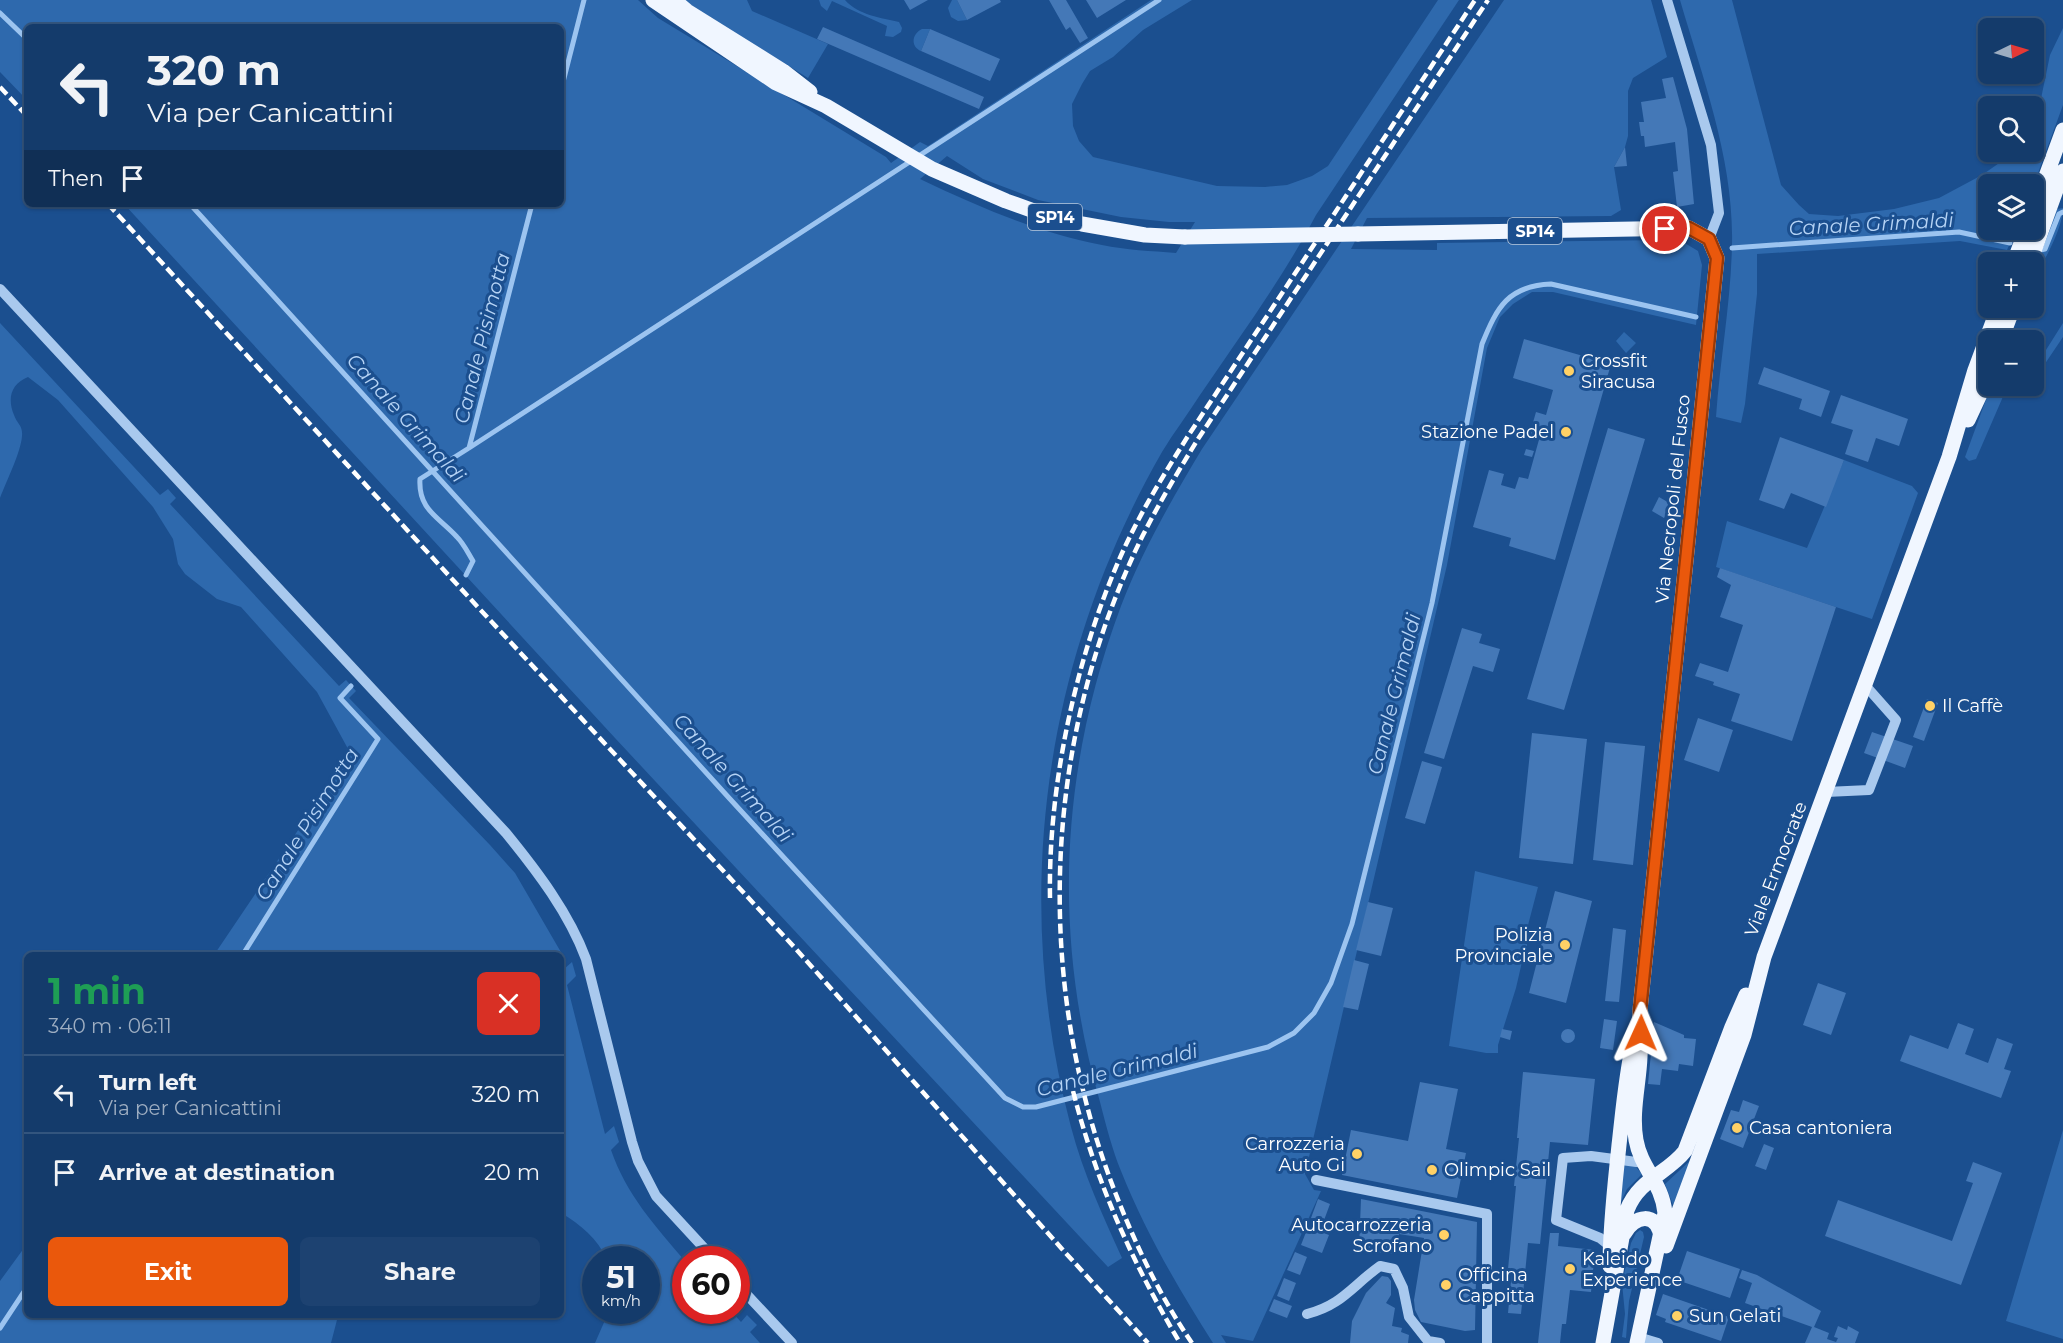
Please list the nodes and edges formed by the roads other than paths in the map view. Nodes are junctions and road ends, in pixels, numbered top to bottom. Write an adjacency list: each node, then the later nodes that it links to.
1 (653, 0): 4 (main road)
2 (674, 0): 4 (main road)
3 (1667, 0): 9 (street)
4 (826, 106): 9 (main road, SP14, bridge)
5 (2063, 130): 7 (main road)
6 (2063, 171): 8 (main road)
7 (2044, 182)
8 (2058, 200): 10 (main road)
9 (1709, 239): 18 (main road, Via Necropoli del Fusco)
10 (2035, 252)
11 (0, 289): 26 (street)
12 (1994, 318): 14 (main road, Viale Ermocrate)
13 (1979, 396): 14 (main road, Viale Ermocrate)
14 (1949, 458): 15 (main road, Viale Ermocrate)
15 (1865, 686): 16 (main road, Viale Ermocrate); 16 (street)
16 (1826, 792): 17 (main road, Viale Ermocrate)
17 (1764, 957): 21 (main road); 27 (main road, Viale Ermocrate)
18 (1640, 1010): 19 (main road); 20 (main road)
19 (1618, 1158): 20 (street); 25 (main road); 25 (street)
20 (1644, 1163): 21 (main road); 22 (main road)
21 (1669, 1165): 22 (main road)
22 (1652, 1178): 24 (main road); 25 (main road)
23 (1316, 1180): 33 (street)
24 (1660, 1237): 25 (main road); 27 (main road)
25 (1616, 1241): 34 (main road)
26 (702, 1246)
27 (1647, 1297): 30 (main road)
28 (750, 1298): 31 (street)
29 (1307, 1314): 32 (street)
30 (1638, 1340): 35 (street)
31 (792, 1343)
32 (1440, 1343)
33 (1487, 1343)
34 (1603, 1343)
35 (1658, 1343)

